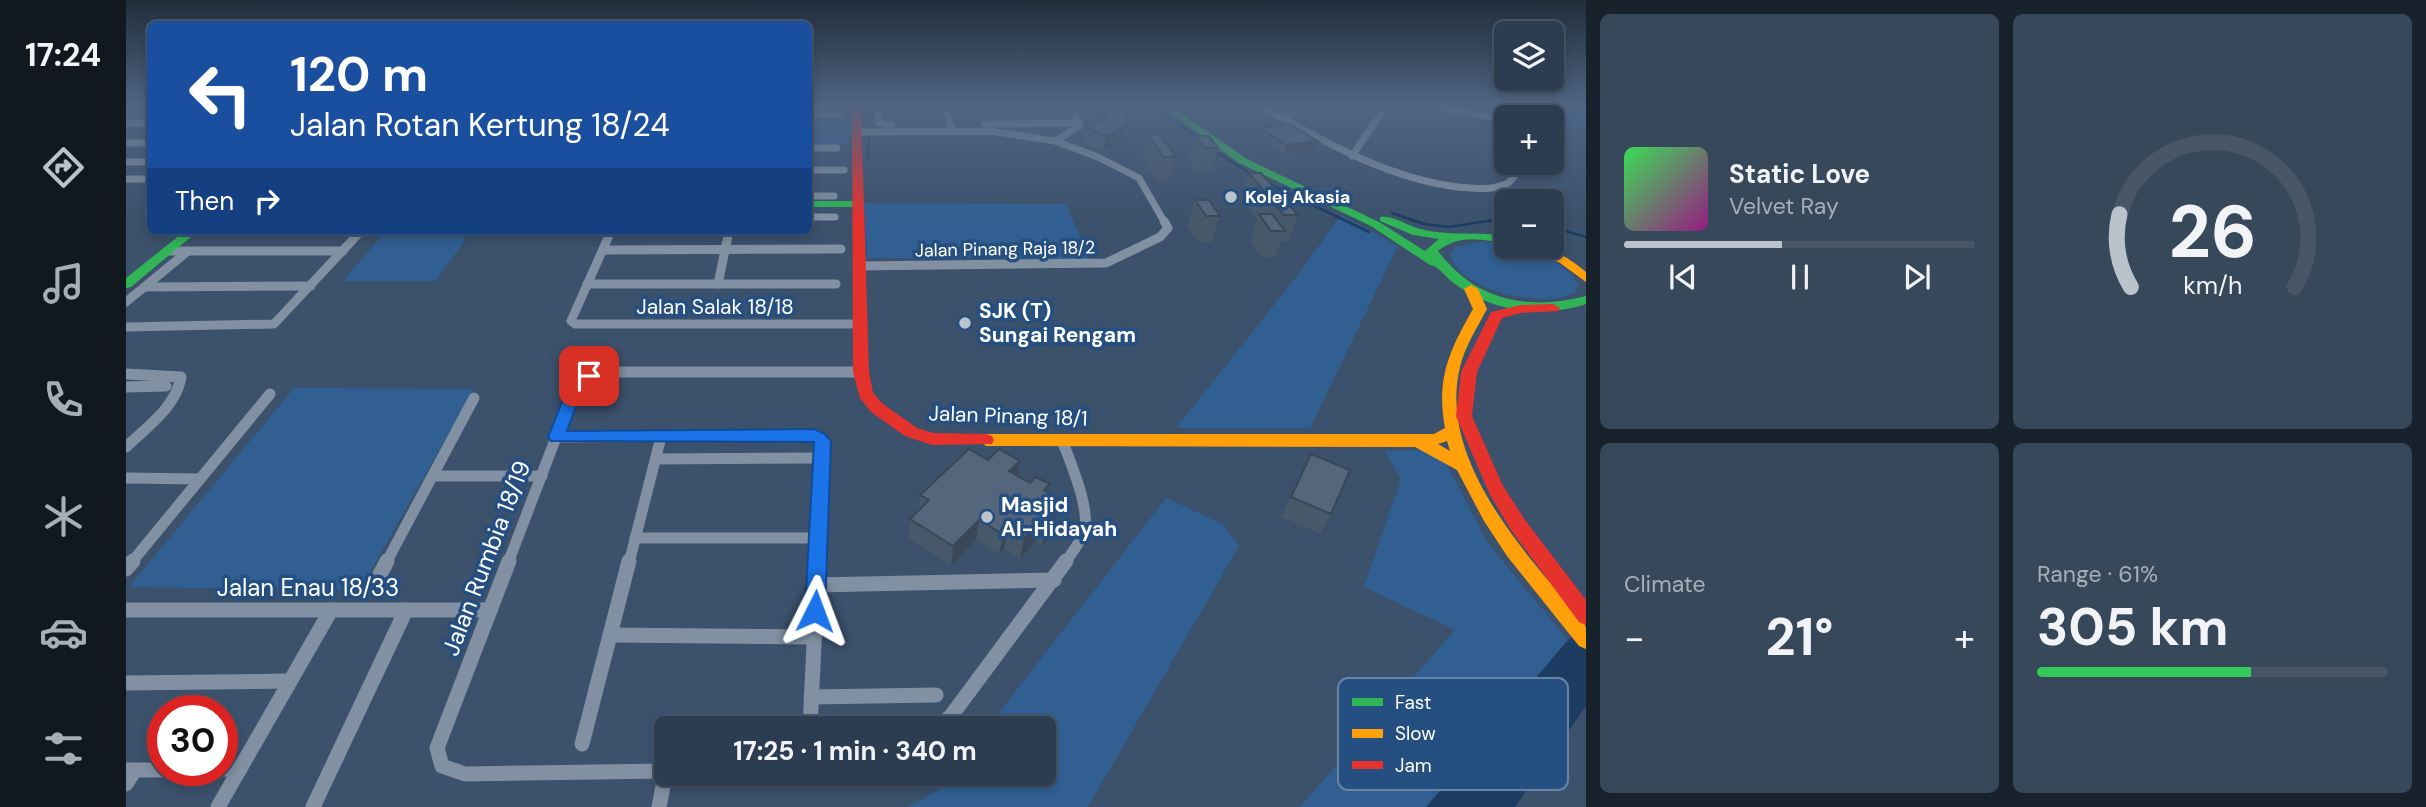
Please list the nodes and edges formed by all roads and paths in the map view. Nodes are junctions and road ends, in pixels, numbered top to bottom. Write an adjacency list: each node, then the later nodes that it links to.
1 (856, 144): 20 (main road, Jalan Pinang 18/1)
2 (1062, 144): 37 (street, Jalan Pinang Raja 18/2)
3 (1224, 144): 36 (main road)
4 (1236, 144): 27 (main road)
5 (1329, 144): 9 (street)
6 (1360, 144): 9 (street)
7 (812, 148): 8 (street)
8 (837, 148)
9 (1352, 156): 14 (street)
10 (126, 162): 11 (street)
11 (147, 162)
12 (812, 170): 13 (street)
13 (844, 170)
14 (1514, 175)
15 (126, 179): 16 (street)
16 (147, 179)
17 (812, 196): 18 (street)
18 (834, 196)
19 (812, 204): 20 (main road)
20 (858, 204): 37 (main road, Jalan Pinang 18/1)
21 (812, 217): 22 (street)
22 (835, 217)
23 (187, 235): 32 (main road)
24 (357, 235): 34 (street)
25 (609, 235): 31 (street)
26 (728, 235): 29 (street)
27 (1449, 237): 28 (main road); 36 (main road)
28 (1494, 238)
29 (725, 249): 30 (street); 31 (street); 40 (street)
30 (841, 249)
31 (603, 250): 39 (street)
32 (167, 251): 33 (street); 42 (main road)
33 (188, 251): 34 (street); 43 (street)
34 (343, 251): 44 (street)
35 (1562, 259): 38 (main road)
36 (1434, 262): 45 (main road)
37 (859, 266): 49 (main road, Jalan Pinang 18/1)
38 (1586, 278)
39 (587, 284): 40 (street); 49 (street, Jalan Salak 18/18)
40 (718, 284): 41 (street)
41 (836, 284)
42 (126, 285)
43 (145, 286): 44 (street); 46 (street)
44 (311, 286): 50 (street)
45 (1471, 289): 48 (main road); 57 (main road)
46 (126, 302)
47 (1584, 303): 48 (main road)
48 (1553, 308): 76 (main road)
49 (861, 324): 51 (main road, Jalan Pinang 18/1)
50 (126, 327)
51 (861, 372): 58 (street, Jalan Rumbia 18/19); 60 (main road, Jalan Pinang 18/1)
52 (126, 374): 62 (street)
53 (166, 386): 54 (street)
54 (126, 387)
55 (270, 394): 69 (street)
56 (474, 398): 66 (street)
57 (1451, 432): 61 (main road, Jalan Pinang 18/1); 65 (main road)
58 (557, 437): 59 (street); 67 (street, Jalan Rumbia 18/19)
59 (661, 437): 63 (street); 64 (street)
60 (1062, 440): 61 (main road, Jalan Pinang 18/1); 73 (street)
61 (1418, 440): 65 (main road)
62 (126, 447)
63 (822, 458): 64 (street); 71 (street)
64 (656, 459): 70 (street)
65 (1465, 466): 76 (main road)
66 (433, 476): 67 (street); 75 (street)
67 (542, 476): 80 (street, Jalan Rumbia 18/19)
68 (126, 478): 69 (street)
69 (200, 479): 72 (street)
70 (635, 538): 71 (street); 82 (street)
71 (818, 538): 74 (street)
72 (126, 569)
73 (1054, 580): 74 (street); 90 (street)
74 (816, 585): 83 (street)
75 (373, 588)
76 (1569, 607): 81 (main road); 84 (main road)
77 (126, 610): 78 (street, Jalan Enau 18/33)
78 (331, 610): 79 (street, Jalan Enau 18/33); 85 (street)
79 (406, 610): 80 (street, Jalan Enau 18/33); 98 (street)
80 (490, 610): 94 (street, Jalan Rumbia 18/19)
81 (1586, 616)
82 (610, 635): 83 (street); 91 (street)
83 (814, 637): 88 (street)
84 (1586, 640)
85 (290, 681): 86 (street); 92 (street)
86 (126, 683)
87 (936, 695): 88 (street)
88 (811, 697): 89 (street)
89 (810, 716)
90 (951, 716)
91 (582, 744)
92 (240, 769): 97 (street)
93 (147, 771): 95 (street)
94 (654, 771)
95 (129, 774)
96 (664, 786): 99 (street)
97 (218, 807)
98 (313, 807)
99 (659, 807)

